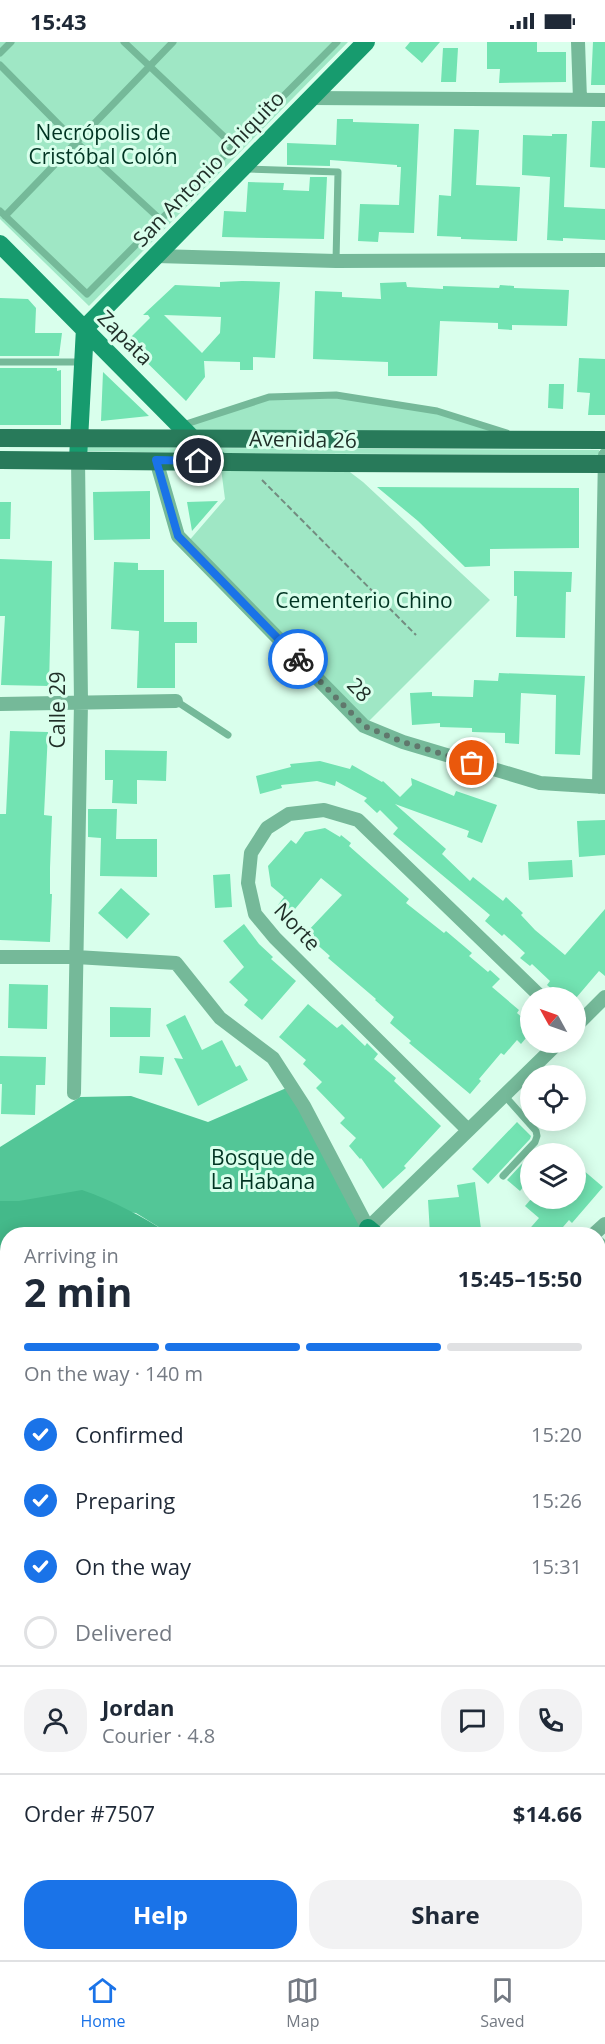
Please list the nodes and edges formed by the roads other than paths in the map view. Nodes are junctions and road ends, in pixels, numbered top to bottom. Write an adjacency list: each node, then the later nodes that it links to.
1 (11, 42): 7 (lane)
2 (124, 42): 9 (lane)
3 (174, 42): 9 (lane)
4 (337, 42): 14 (lane)
5 (366, 42): 10 (main road, San Antonio Chiquito)
6 (578, 42): 11 (street)
7 (0, 53)
8 (0, 65): 13 (lane)
9 (149, 67): 13 (lane); 14 (lane)
10 (311, 98): 11 (street); 15 (main road, San Antonio Chiquito)
11 (580, 99): 12 (street)
12 (605, 100)
13 (76, 142): 16 (lane); 17 (lane)
14 (235, 147): 17 (lane)
15 (241, 169): 19 (main road, San Antonio Chiquito); 21 (lane)
16 (3, 213): 17 (lane)
17 (162, 221)
18 (0, 244): 22 (main road, Zapata)
19 (156, 256): 21 (street); 22 (main road, San Antonio Chiquito)
20 (605, 260): 21 (street)
21 (336, 261)
22 (85, 328): 24 (main road, Calle 29); 25 (main road, Zapata)
23 (0, 362): 24 (lane)
24 (82, 363): 27 (main road, Calle 29)
25 (181, 426): 28 (main road, Zapata); 30 (lane)
26 (0, 438): 27 (main road, Avenida 26)
27 (79, 438): 28 (main road, Avenida 26); 32 (main road, Calle 29)
28 (194, 440): 30 (main road, Avenida 26); 35 (main road, Zapata)
29 (605, 440): 30 (main road, Avenida 26)
30 (530, 441)
31 (605, 455): 36 (street)
32 (78, 459): 33 (main road, Avenida 26); 34 (main road, Avenida 26); 38 (street, Calle 29)
33 (0, 460)
34 (156, 460): 35 (main road, Avenida 26); 41 (street, 28)
35 (220, 461): 36 (main road, Avenida 26)
36 (605, 464): 41 (street)
37 (176, 701): 38 (street); 40 (lane)
38 (81, 702): 39 (street); 43 (street, Calle 29)
39 (0, 704)
40 (228, 735)
41 (602, 787)
42 (0, 957): 43 (street)
43 (76, 957): 48 (street, Calle 29); 52 (street)
44 (531, 987): 50 (street, Norte)
45 (605, 997): 46 (street)
46 (586, 1016)
47 (548, 1053): 49 (street)
48 (74, 1093)
49 (504, 1095): 50 (street); 51 (lane)
50 (468, 1130): 53 (street)
51 (503, 1176)
52 (370, 1227)
53 (376, 1227)

